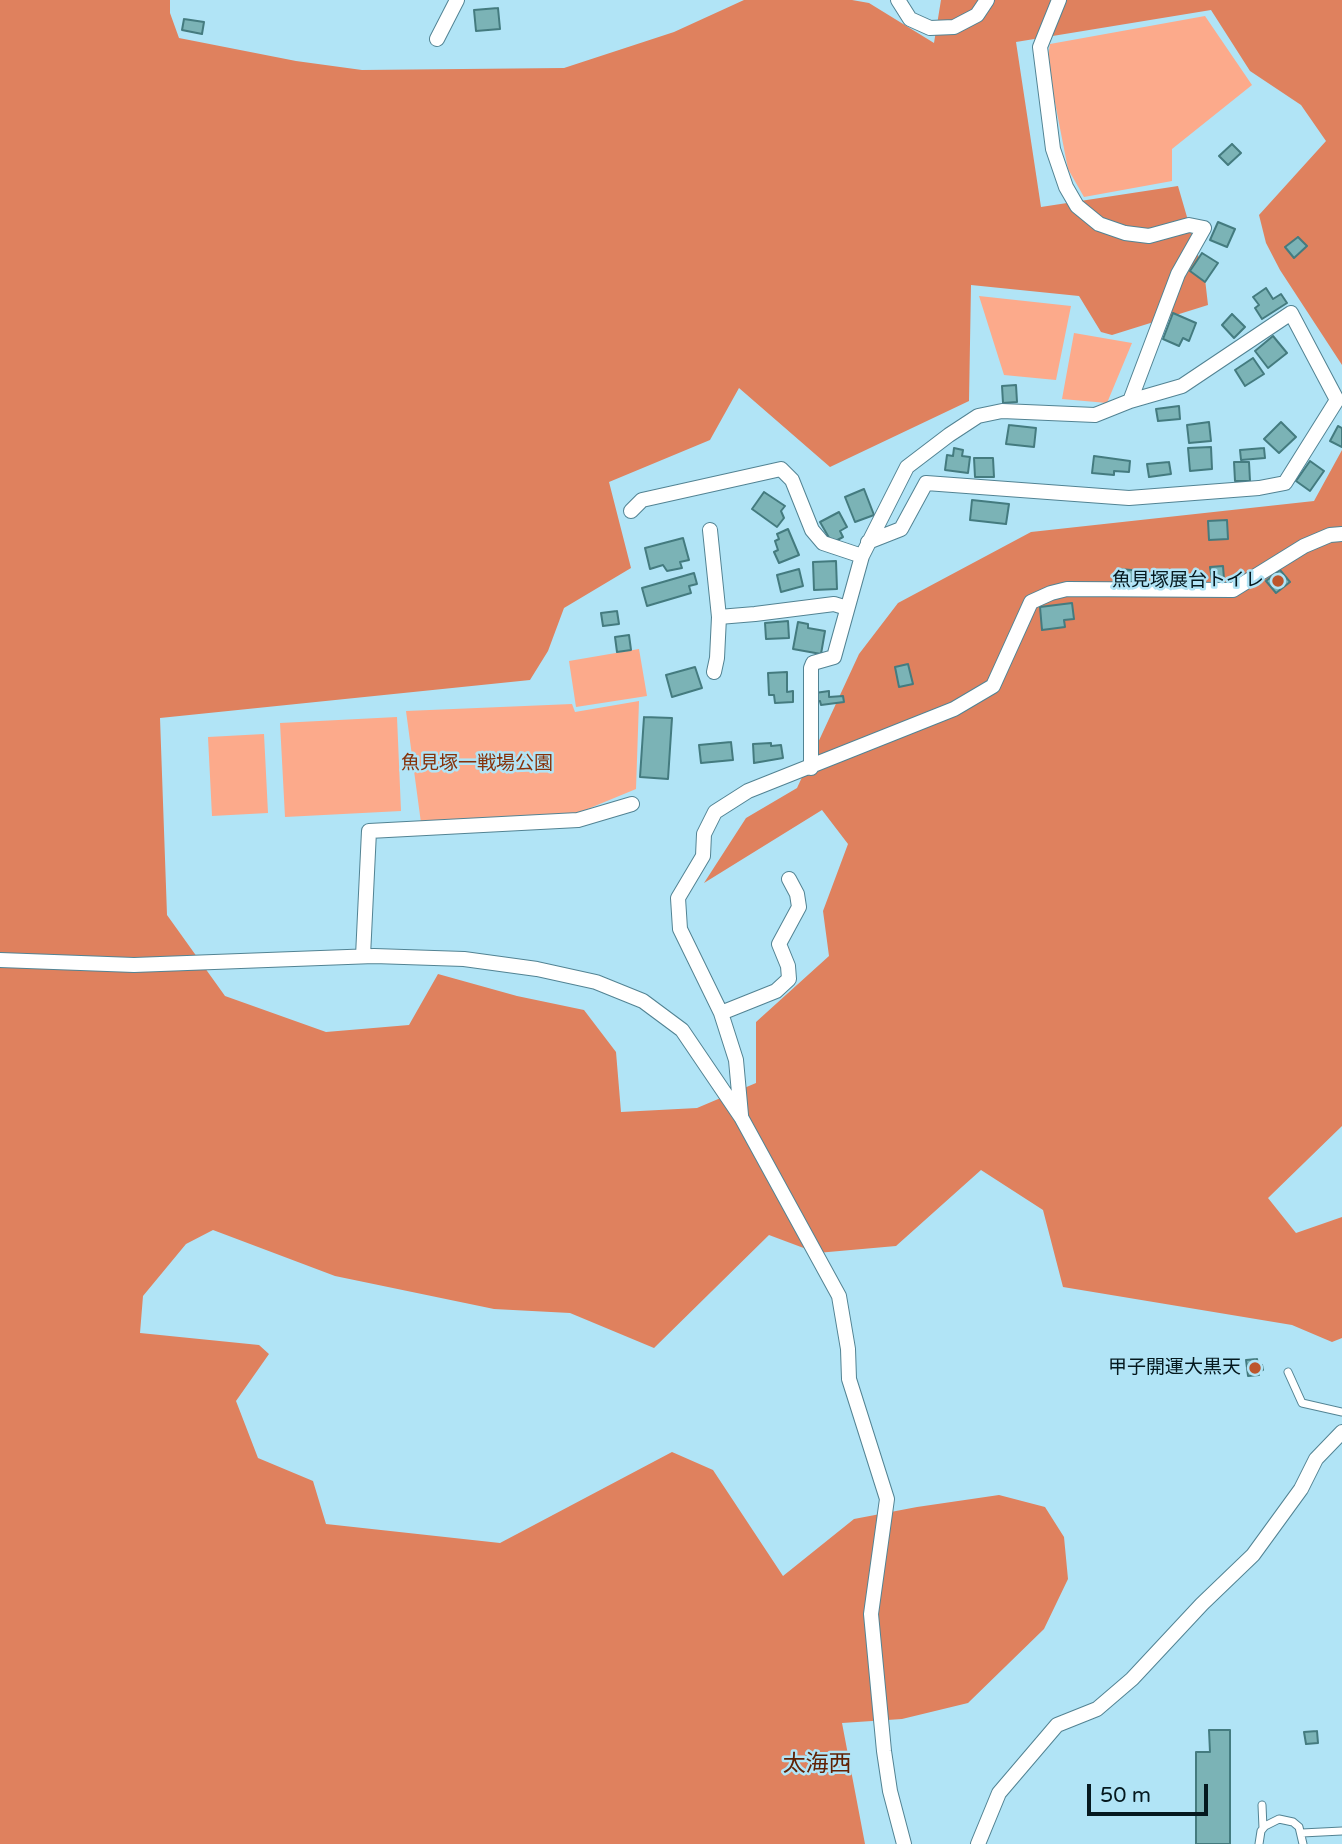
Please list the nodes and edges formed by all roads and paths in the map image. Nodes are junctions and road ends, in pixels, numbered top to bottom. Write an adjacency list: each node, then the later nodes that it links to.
1 (457, 0): 5 (street)
2 (898, 0): 3 (street)
3 (987, 0)
4 (1059, 0): 6 (street)
5 (437, 39)
6 (1130, 401): 10 (street); 10 (street)
7 (631, 511): 11 (street)
8 (710, 530): 13 (street)
9 (1342, 534): 15 (street)
10 (868, 542): 11 (street)
11 (862, 556): 12 (street)
12 (847, 608): 13 (street); 15 (street)
13 (719, 617): 14 (street)
14 (714, 672)
15 (811, 768): 20 (street)
16 (632, 804): 18 (street)
17 (789, 879): 20 (street)
18 (363, 957): 19 (street); 21 (street)
19 (0, 960)
20 (721, 1013): 21 (street)
21 (741, 1116): 31 (street)
22 (1288, 1372): 23 (lane)
23 (1342, 1412)
24 (1342, 1432): 32 (street)
25 (1262, 1805): 26 (lane)
26 (1263, 1814): 27 (lane); 28 (lane)
27 (1271, 1821): 28 (lane); 30 (lane)
28 (1264, 1828): 33 (lane)
29 (1342, 1831): 30 (lane)
30 (1302, 1833): 34 (lane)
31 (904, 1844)
32 (978, 1844)
33 (1259, 1844)
34 (1303, 1844)

